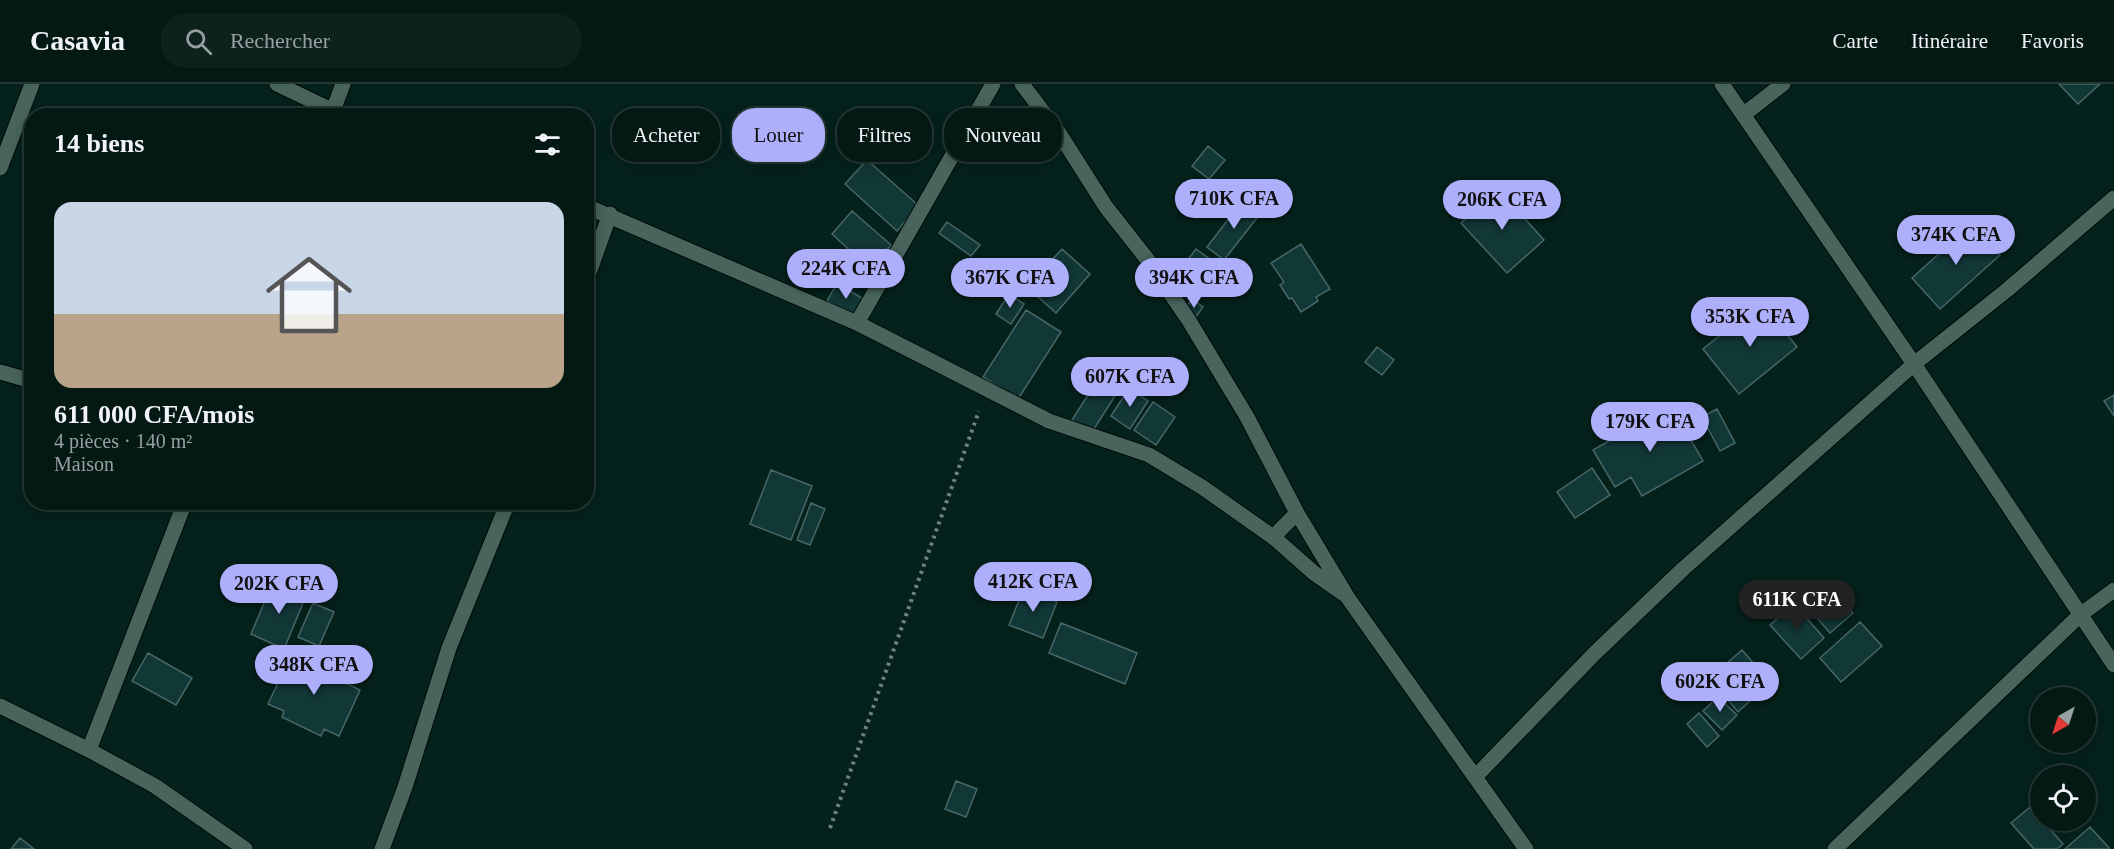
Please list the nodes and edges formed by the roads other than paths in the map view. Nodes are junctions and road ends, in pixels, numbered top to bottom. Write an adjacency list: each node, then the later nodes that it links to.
1 (32, 84): 11 (street)
2 (277, 84): 8 (street)
3 (343, 84): 9 (street)
4 (993, 84): 16 (street)
5 (1022, 84): 22 (street)
6 (1722, 84): 10 (street)
7 (1783, 84): 10 (street)
8 (324, 108)
9 (337, 108)
10 (1743, 115): 17 (street)
11 (0, 168)
12 (2114, 198): 17 (street)
13 (594, 209): 14 (street)
14 (610, 214): 15 (street); 16 (street)
15 (594, 259)
16 (857, 323): 23 (street)
17 (1914, 364): 26 (street); 30 (street)
18 (0, 372): 19 (street)
19 (24, 379)
20 (182, 510): 29 (street)
21 (505, 510): 32 (street)
22 (1298, 513): 23 (street); 25 (street)
23 (1273, 537): 25 (street)
24 (2114, 590): 26 (street)
25 (1348, 598): 30 (street)
26 (2080, 615): 27 (street); 34 (street)
27 (2114, 665)
28 (0, 706): 29 (street)
29 (89, 750): 31 (street)
30 (1476, 776): 33 (street)
31 (245, 849)
32 (382, 849)
33 (1526, 849)
34 (1835, 849)

